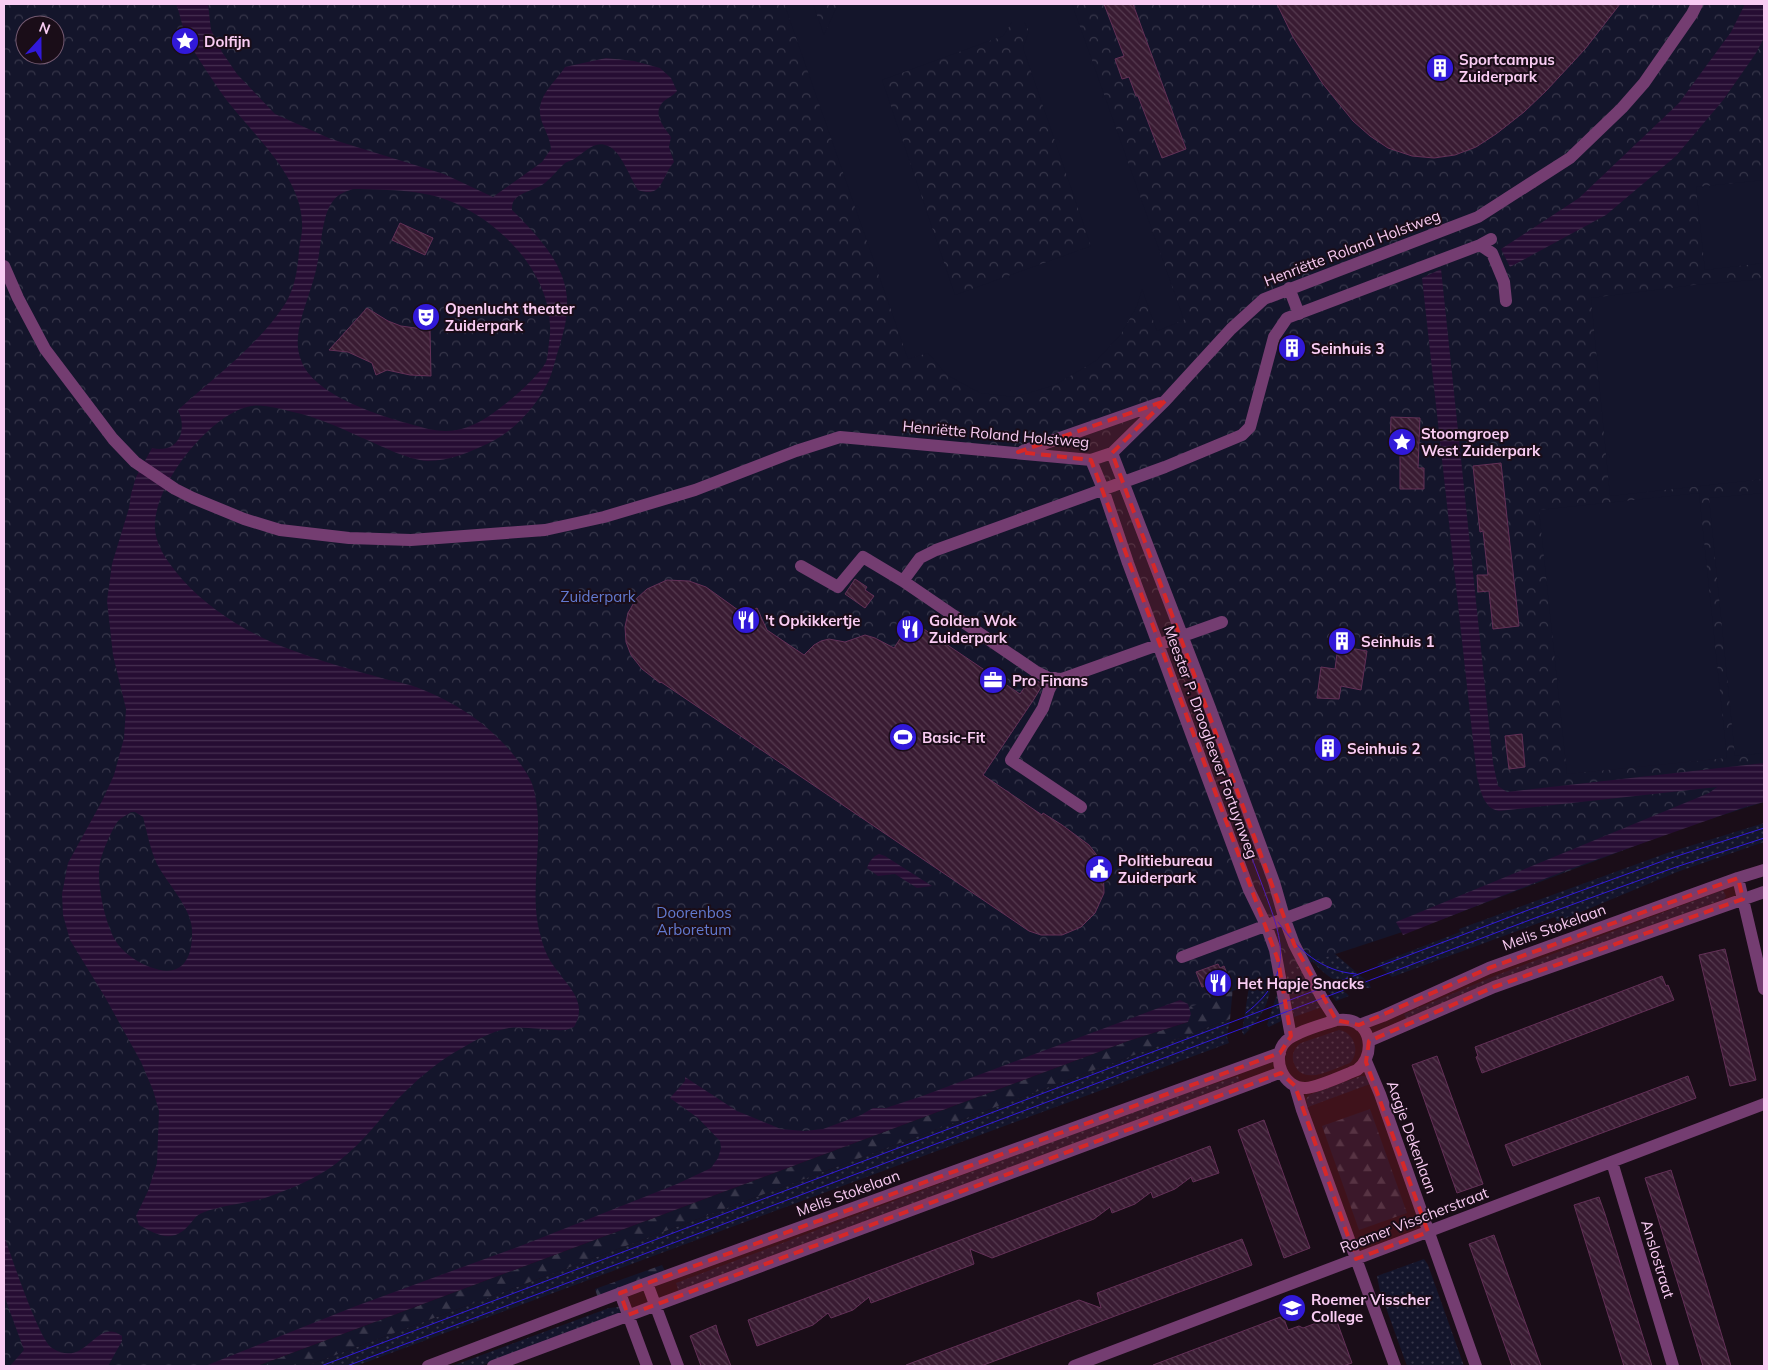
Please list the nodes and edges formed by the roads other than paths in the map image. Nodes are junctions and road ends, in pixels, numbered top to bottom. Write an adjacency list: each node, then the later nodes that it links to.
1 (1697, 4): 5 (street, Henriëtte Roland Holstweg)
2 (1492, 239): 3 (street)
3 (1480, 245): 6 (street); 7 (street)
4 (4, 266): 9 (street, Henriëtte Roland Holstweg)
5 (1289, 288): 7 (street); 8 (street, Henriëtte Roland Holstweg)
6 (1506, 301)
7 (1299, 314): 12 (street)
8 (1165, 401): 9 (street); 10 (street, Henriëtte Roland Holstweg)
9 (1018, 452): 11 (street, Henriëtte Roland Holstweg)
10 (1112, 453): 11 (street, Henriëtte Roland Holstweg); 12 (street, Meester P. Droogleever Fortuynweg)
11 (1091, 460): 13 (street, Meester P. Droogleever Fortuynweg)
12 (1124, 482): 13 (street); 17 (street, Meester P. Droogleever Fortuynweg)
13 (1103, 489): 15 (street); 18 (street, Meester P. Droogleever Fortuynweg)
14 (801, 566): 15 (street)
15 (903, 581): 19 (street)
16 (1222, 622): 17 (street)
17 (1182, 636): 18 (street); 26 (street, Meester P. Droogleever Fortuynweg)
18 (1158, 645): 19 (street); 27 (street, Meester P. Droogleever Fortuynweg)
19 (1055, 678): 20 (street)
20 (1081, 807)
21 (1764, 870): 22 (street, Melis Stokelaan)
22 (1738, 878): 24 (street); 31 (street, Melis Stokelaan)
23 (1764, 892): 24 (street)
24 (1743, 899): 29 (street); 33 (street)
25 (1326, 903): 26 (street)
26 (1284, 917): 27 (street); 30 (street, Meester P. Droogleever Fortuynweg)
27 (1266, 925): 28 (street); 32 (street, Meester P. Droogleever Fortuynweg)
28 (1182, 957)
29 (1764, 990)
30 (1336, 1020): 31 (street); 32 (street)
31 (1359, 1024): 33 (street)
32 (1291, 1037): 34 (street)
33 (1368, 1041): 35 (street)
34 (1280, 1053): 36 (street); 42 (street, Melis Stokelaan)
35 (1366, 1061): 37 (street); 40 (street, Aagje Dekenlaan)
36 (1282, 1072): 37 (street); 44 (street)
37 (1295, 1086): 41 (street)
38 (1764, 1104): 39 (street, Roemer Visscherstraat)
39 (1612, 1162): 40 (street, Roemer Visscherstraat); 53 (street, Anslostraat)
40 (1428, 1232): 41 (street, Roemer Visscherstraat); 52 (street, Aagje Dekenlaan)
41 (1356, 1259): 50 (street, Roemer Visscherstraat); 51 (street)
42 (647, 1283): 43 (street, Melis Stokelaan); 44 (street)
43 (620, 1293): 45 (street); 46 (street, Melis Stokelaan)
44 (655, 1305): 45 (street); 49 (street)
45 (628, 1315): 47 (street); 48 (street)
46 (428, 1366)
47 (493, 1366)
48 (647, 1366)
49 (678, 1366)
50 (1074, 1366)
51 (1395, 1366)
52 (1476, 1366)
53 (1673, 1366)

